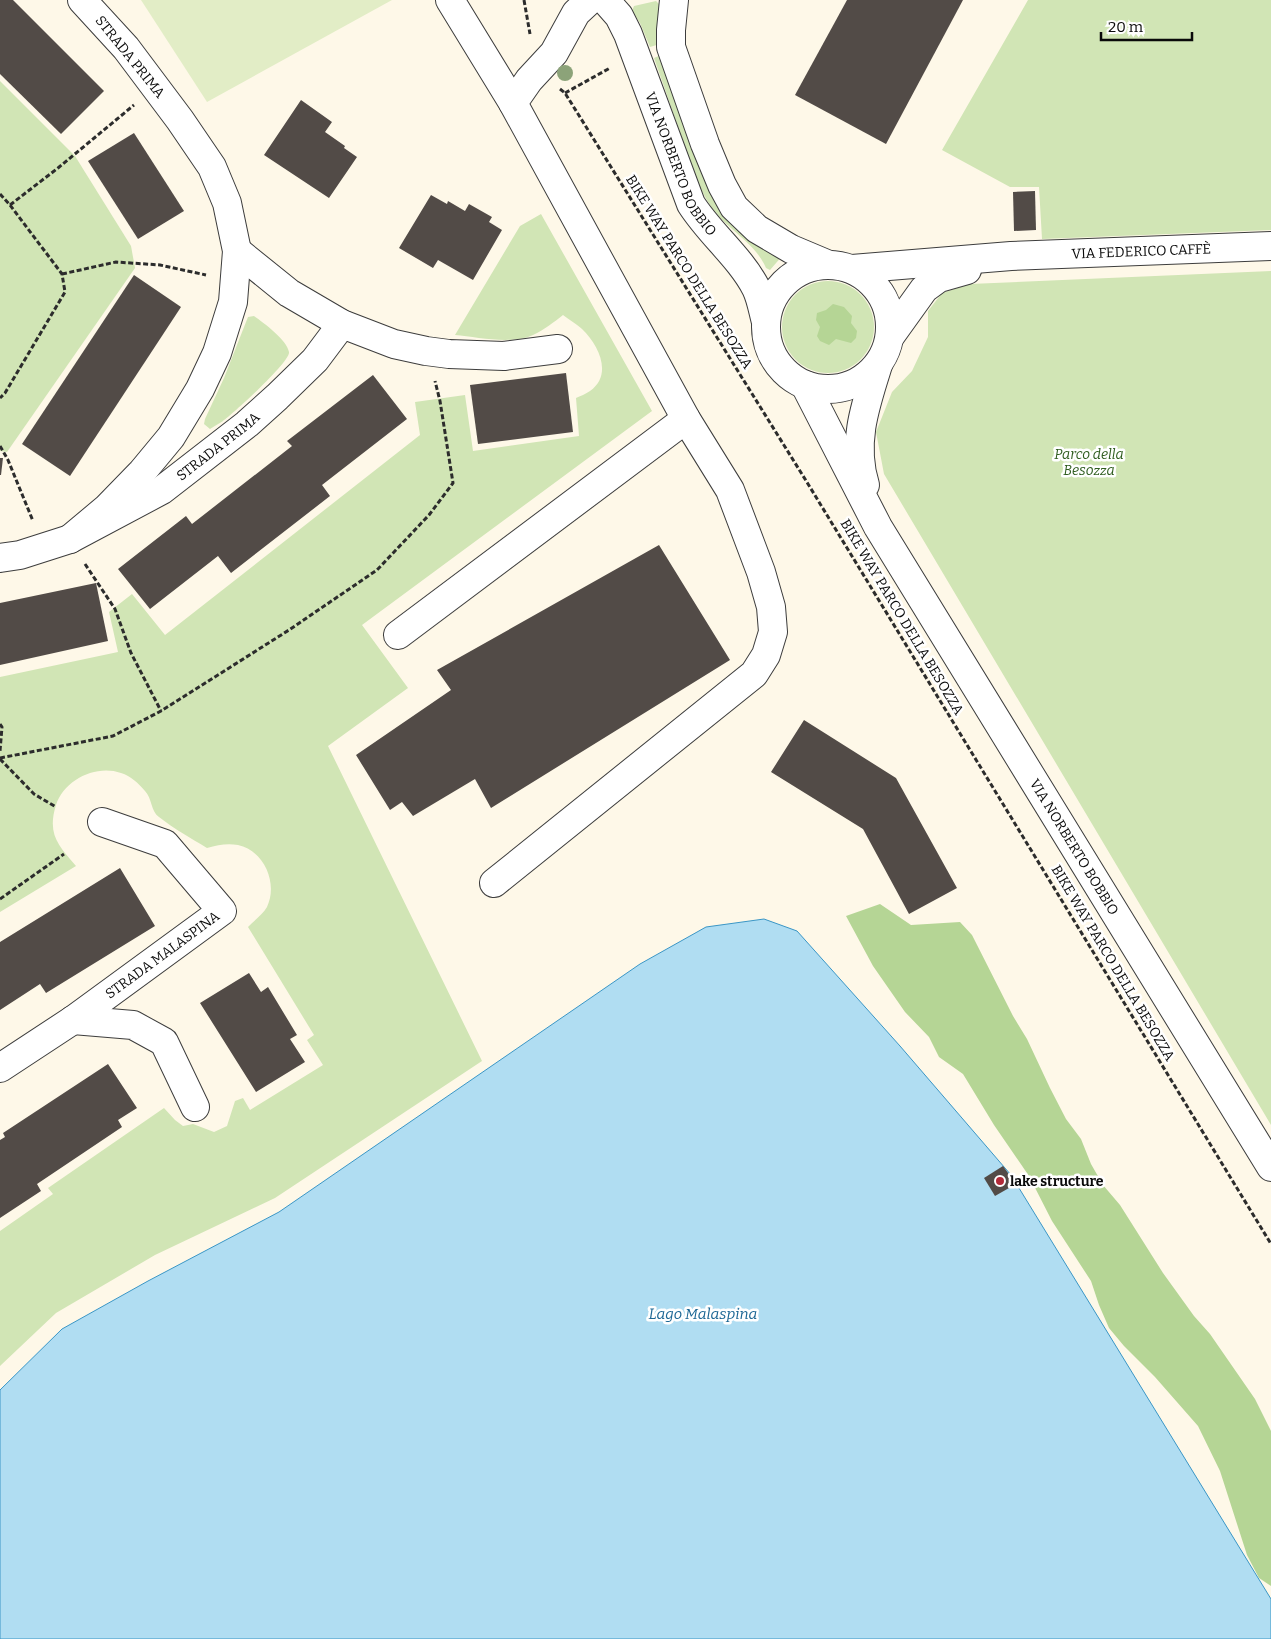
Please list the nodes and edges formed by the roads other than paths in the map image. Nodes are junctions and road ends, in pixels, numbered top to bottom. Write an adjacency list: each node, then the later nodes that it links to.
1 (82, 0): 11 (street, STRADA PRIMA)
2 (450, 0): 9 (street)
3 (562, 0): 8 (street)
4 (590, 0): 8 (street)
5 (606, 0): 6 (street, VIA NORBERTO BOBBIO); 14 (street, VIA NORBERTO BOBBIO)
6 (628, 0)
7 (674, 0): 13 (street, VIA NORBERTO BOBBIO)
8 (537, 67): 9 (street)
9 (513, 103): 20 (street)
10 (1271, 246): 12 (street, VIA FEDERICO CAFFÈ)
11 (237, 251): 15 (street); 22 (street, STRADA PRIMA)
12 (1011, 256): 13 (street); 16 (street)
13 (840, 267): 14 (street, VIA NORBERTO BOBBIO); 16 (street, VIA NORBERTO BOBBIO)
14 (766, 322): 19 (street, VIA NORBERTO BOBBIO)
15 (342, 324): 17 (street); 22 (street, STRADA PRIMA)
16 (891, 334): 18 (street, VIA NORBERTO BOBBIO)
17 (558, 349)
18 (878, 365): 19 (street, VIA NORBERTO BOBBIO); 21 (street, VIA NORBERTO BOBBIO)
19 (805, 385): 21 (street, VIA NORBERTO BOBBIO)
20 (686, 419): 24 (street); 26 (street)
21 (878, 527): 30 (street, VIA NORBERTO BOBBIO)
22 (58, 543): 23 (street, STRADA PRIMA)
23 (0, 558)
24 (398, 635)
25 (102, 822): 27 (street, STRADA MALASPINA)
26 (494, 883)
27 (73, 1020): 28 (street, STRADA MALASPINA); 29 (street, STRADA MALASPINA)
28 (0, 1068)
29 (195, 1106)
30 (1271, 1167)

